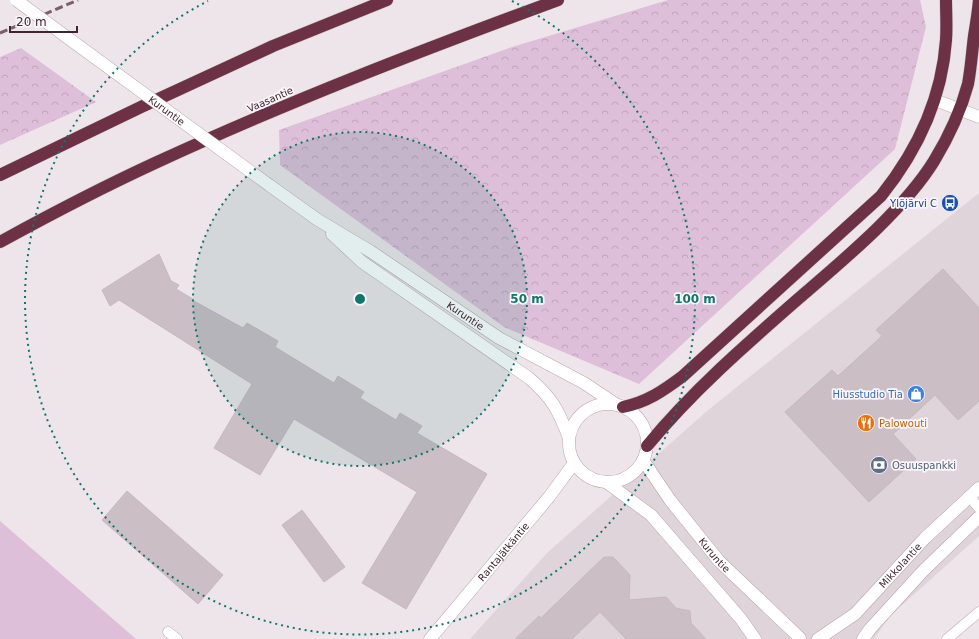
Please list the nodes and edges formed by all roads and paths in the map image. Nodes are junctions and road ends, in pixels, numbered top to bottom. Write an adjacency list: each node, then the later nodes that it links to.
1 (16, 0): 10 (main road, Kuruntie, bridge)
2 (387, 0): 9 (highway)
3 (558, 0): 11 (highway, Vaasantie)
4 (946, 0): 6 (highway)
5 (979, 0): 7 (highway)
6 (935, 100): 7 (main road); 12 (highway)
7 (960, 110): 8 (main road); 14 (highway)
8 (979, 117)
9 (0, 175)
10 (318, 220): 12 (main road, Kuruntie); 13 (main road, Kuruntie)
11 (0, 242)
12 (620, 406): 13 (main road); 14 (main road)
13 (569, 438): 16 (main road)
14 (647, 446): 15 (main road)
15 (643, 460): 17 (main road); 27 (main road, Kuruntie)
16 (574, 463): 17 (main road); 25 (main road, Rantajätkäntie)
17 (606, 482): 26 (main road)
18 (979, 488): 19 (main road, Mikkolantie)
19 (969, 496): 20 (lane); 28 (main road, Mikkolantie)
20 (979, 508)
21 (979, 517): 29 (main road, Mikkolantie)
22 (979, 612): 30 (lane)
23 (168, 632): 24 (lane)
24 (177, 639)
25 (430, 639)
26 (755, 639)
27 (800, 639)
28 (818, 639)
29 (863, 639)
30 (947, 639)

